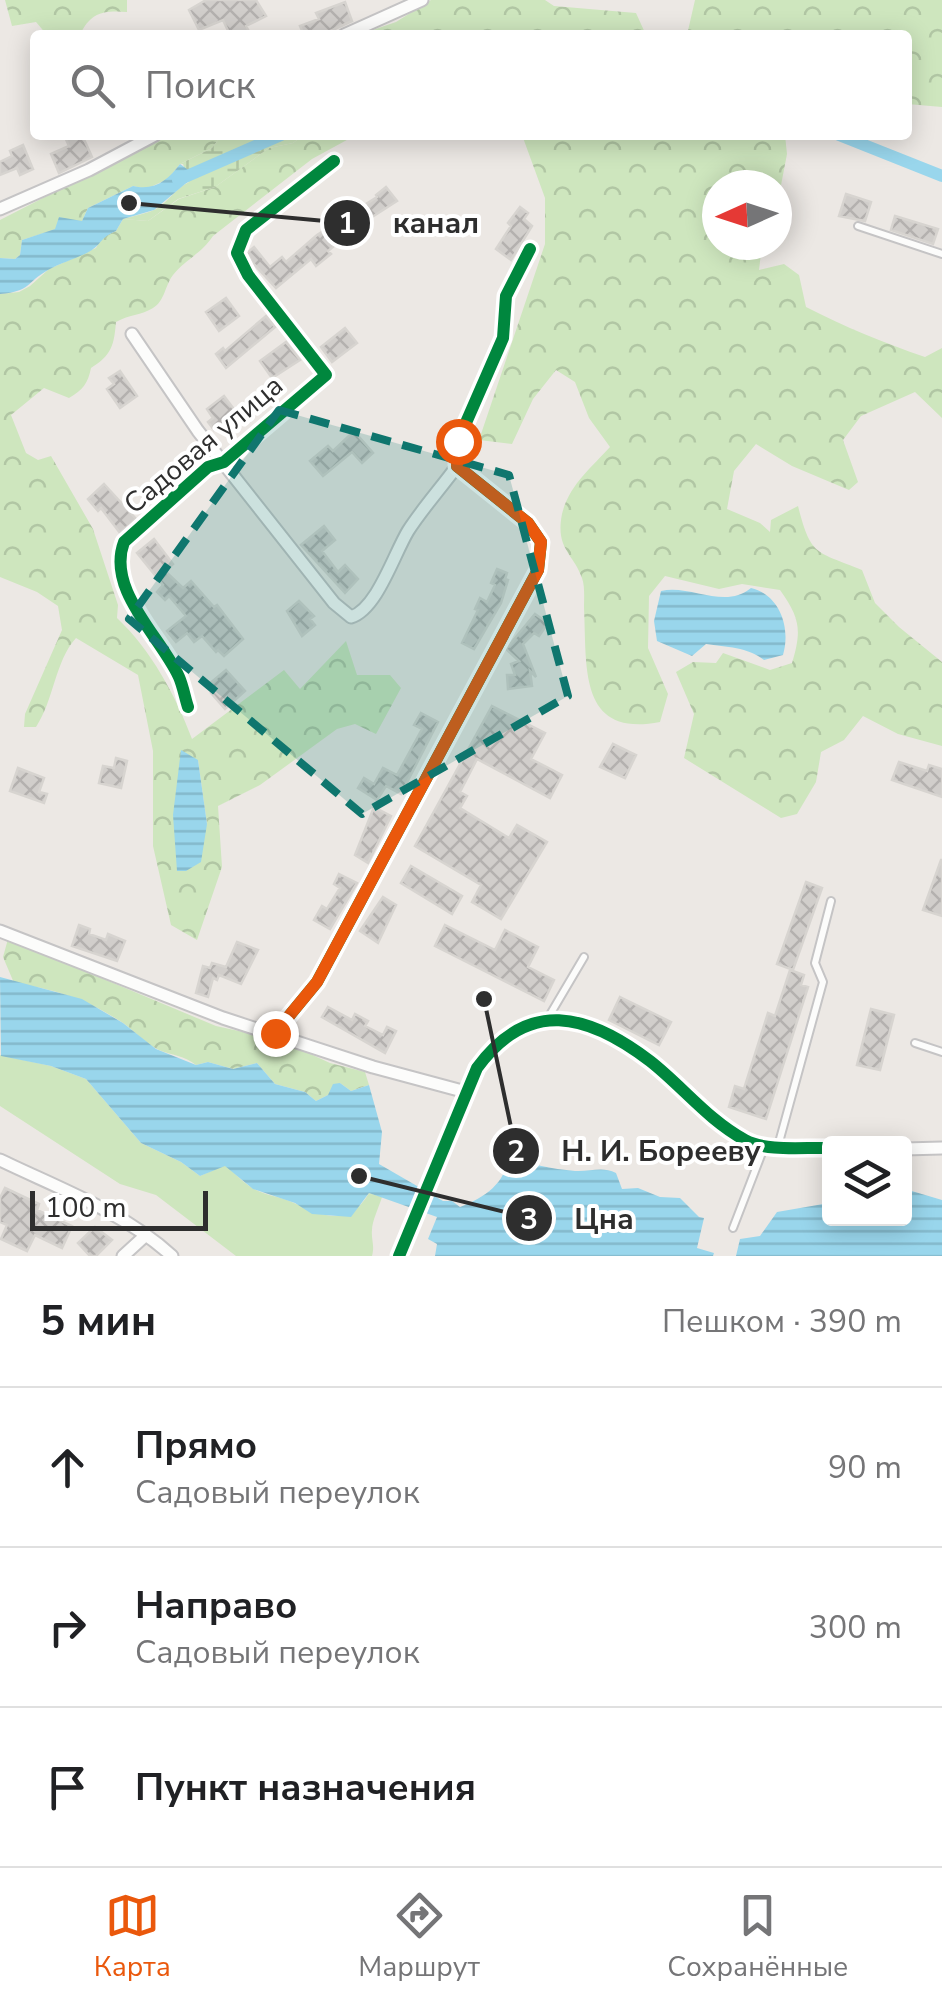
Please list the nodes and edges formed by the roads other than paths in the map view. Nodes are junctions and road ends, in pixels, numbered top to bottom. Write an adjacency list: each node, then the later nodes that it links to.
1 (422, 0): 2 (street)
2 (355, 30)
3 (146, 140): 5 (street)
4 (334, 161): 10 (street, Садовая улица)
5 (0, 209)
6 (858, 226): 8 (lane)
7 (530, 249): 11 (street)
8 (942, 254)
9 (132, 334): 10 (street, Садовая улица)
10 (224, 462): 11 (street, Садовая улица); 12 (street, Садовая улица)
11 (457, 466): 17 (street)
12 (188, 707)
13 (831, 902): 21 (lane)
14 (0, 932): 17 (street)
15 (584, 957): 16 (lane)
16 (548, 1018): 20 (street); 21 (street)
17 (275, 1033): 20 (street)
18 (915, 1042): 19 (lane)
19 (942, 1052)
20 (466, 1092): 28 (street)
21 (771, 1146): 22 (street); 26 (lane)
22 (822, 1148)
23 (912, 1148): 24 (street)
24 (942, 1148)
25 (0, 1160): 27 (street)
26 (733, 1228)
27 (146, 1235): 29 (street); 30 (street)
28 (399, 1254)
29 (122, 1256)
30 (172, 1256)

